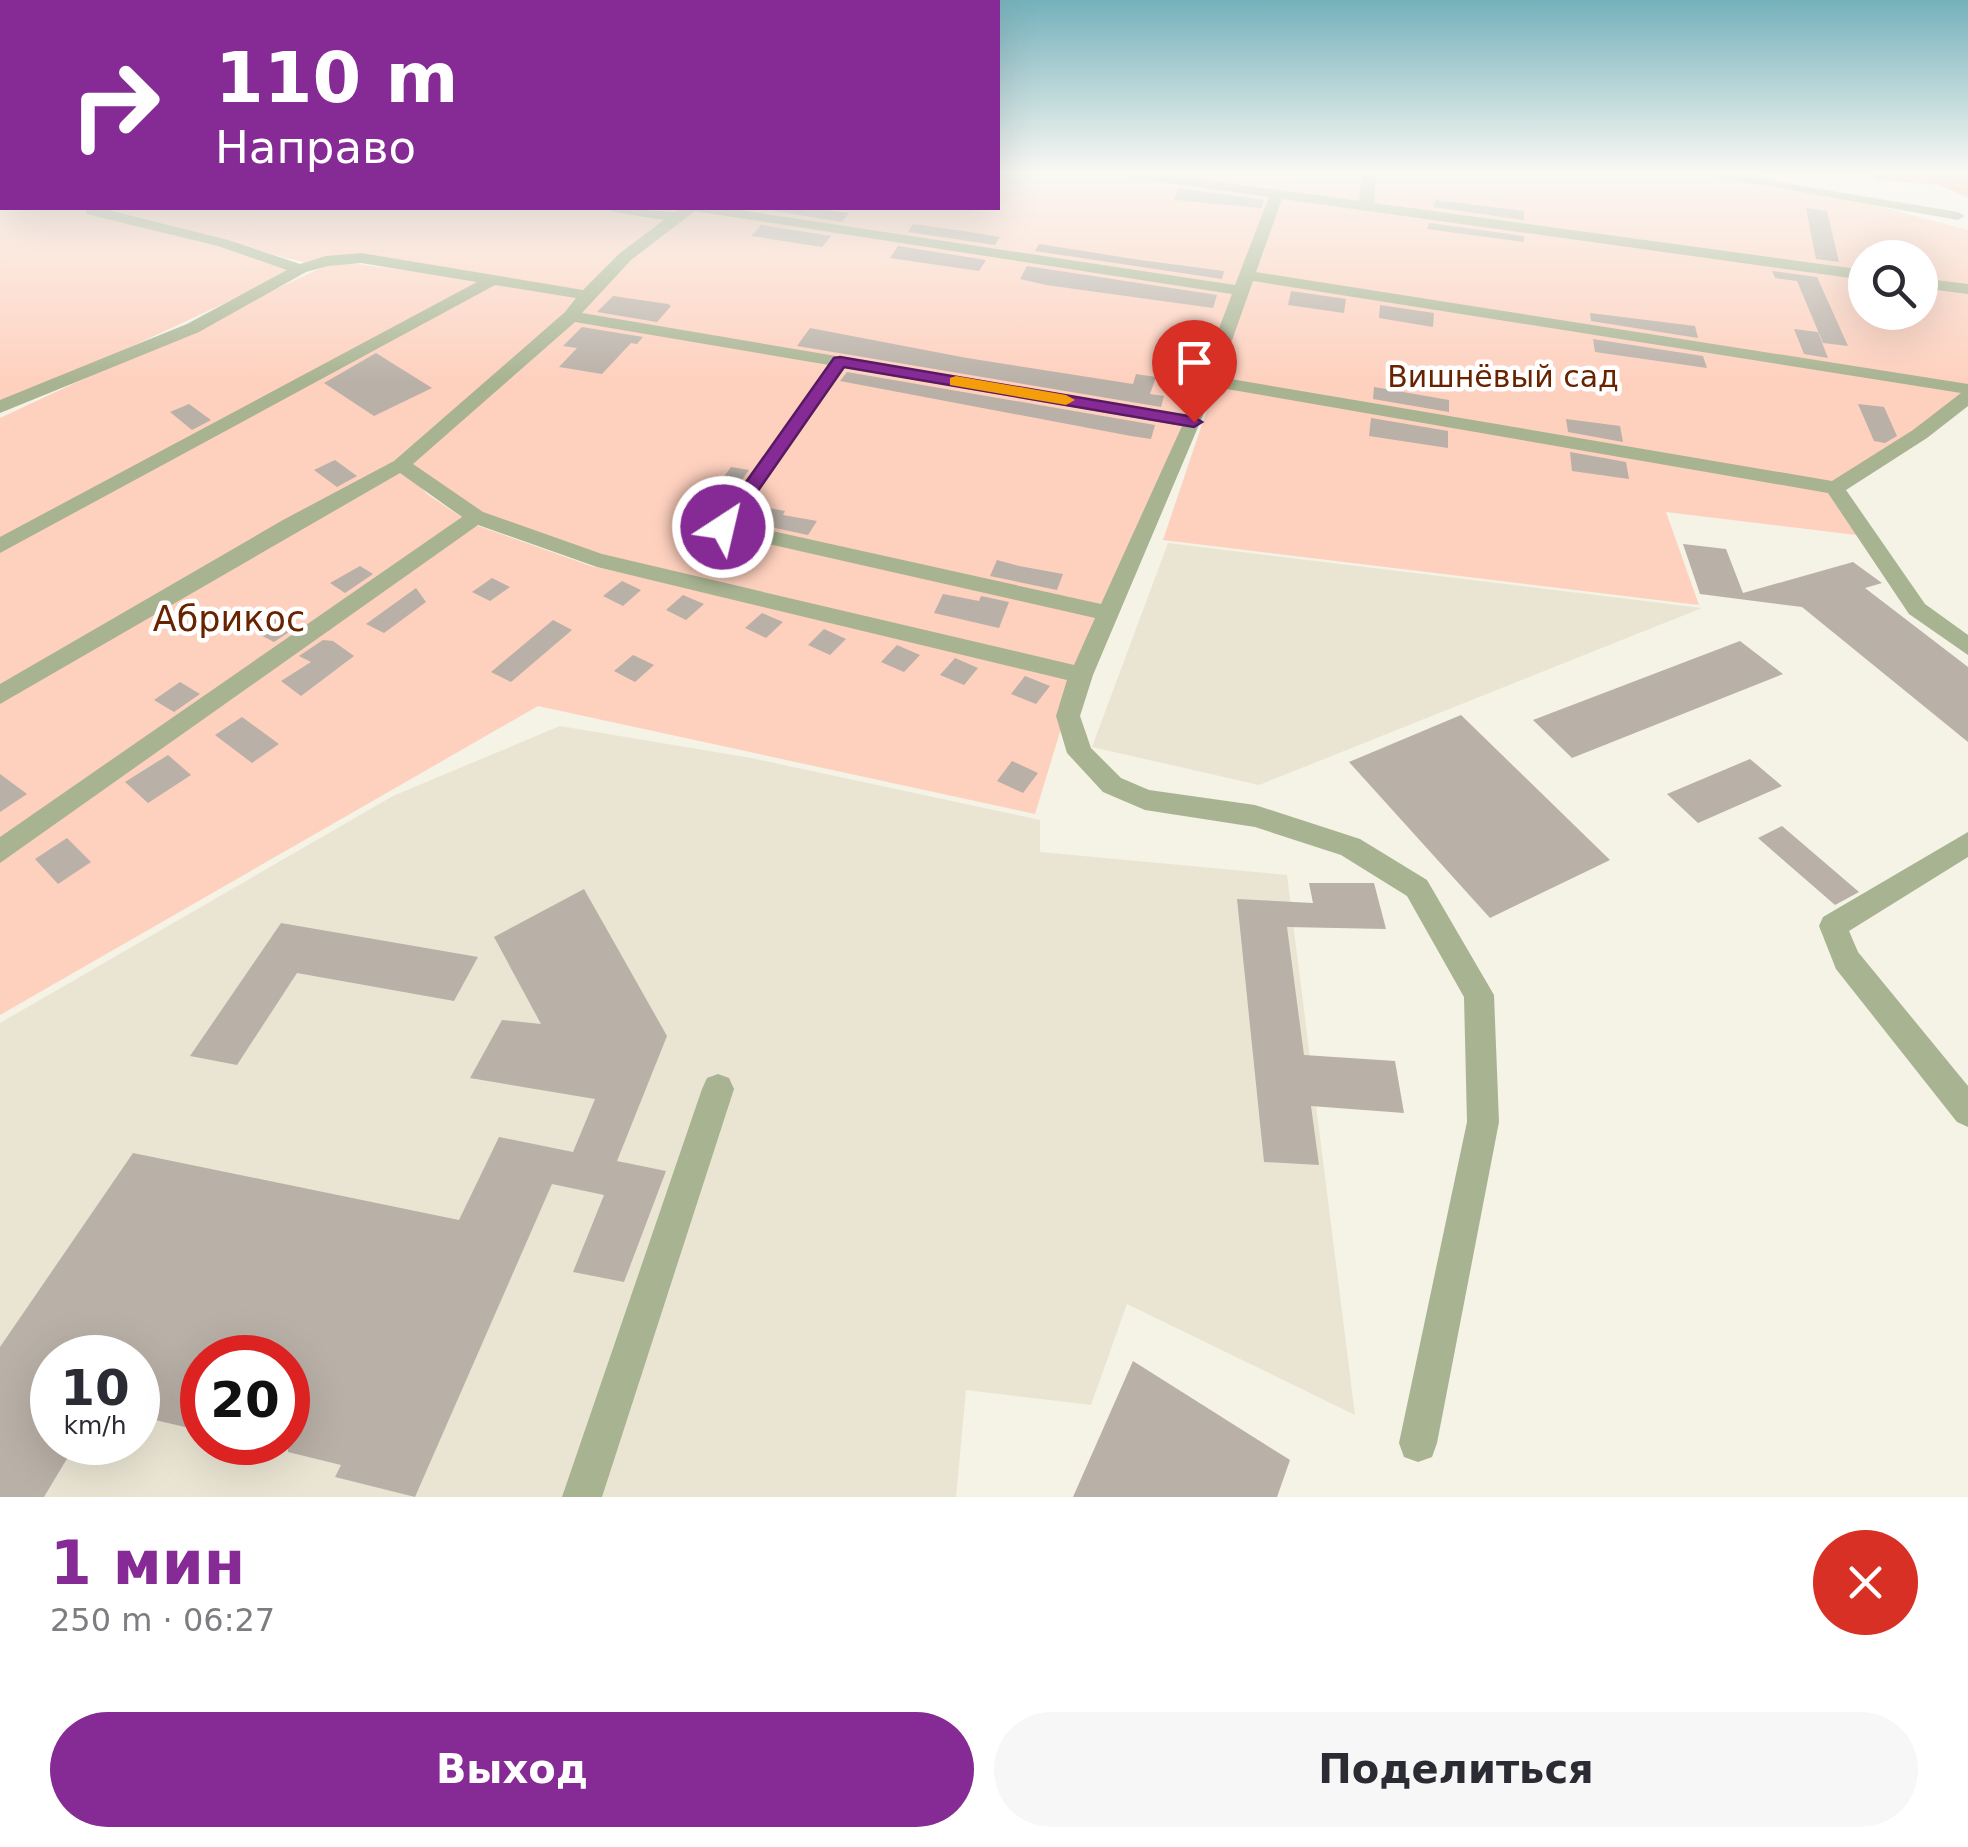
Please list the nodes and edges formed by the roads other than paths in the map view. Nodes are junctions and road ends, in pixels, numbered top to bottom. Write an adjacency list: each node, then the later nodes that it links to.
1 (226, 244): 6 (lane)
2 (641, 244): 12 (lane)
3 (958, 244): 9 (lane)
4 (1260, 244): 9 (lane)
5 (1640, 244): 7 (lane)
6 (300, 269): 8 (lane); 18 (lane)
7 (1848, 273)
8 (492, 280): 12 (lane); 23 (lane)
9 (1246, 284): 15 (lane); 16 (lane)
10 (1938, 285): 11 (lane)
11 (1968, 289)
12 (585, 295): 13 (lane)
13 (570, 316): 14 (lane); 20 (lane)
14 (840, 362): 19 (lane); 24 (lane)
15 (1208, 380): 19 (lane); 21 (lane)
16 (1968, 389)
17 (1968, 397): 21 (lane)
18 (0, 407)
19 (1194, 422): 24 (lane)
20 (401, 465): 22 (lane); 27 (lane)
21 (1835, 488): 25 (lane)
22 (476, 517): 26 (lane); 29 (lane)
23 (0, 546)
24 (1109, 614): 26 (lane)
25 (1968, 647)
26 (1081, 675): 32 (lane)
27 (0, 695)
28 (1968, 843): 31 (lane)
29 (0, 852)
30 (718, 1089): 33 (lane)
31 (1968, 1111)
32 (1418, 1443)
33 (582, 1497)

